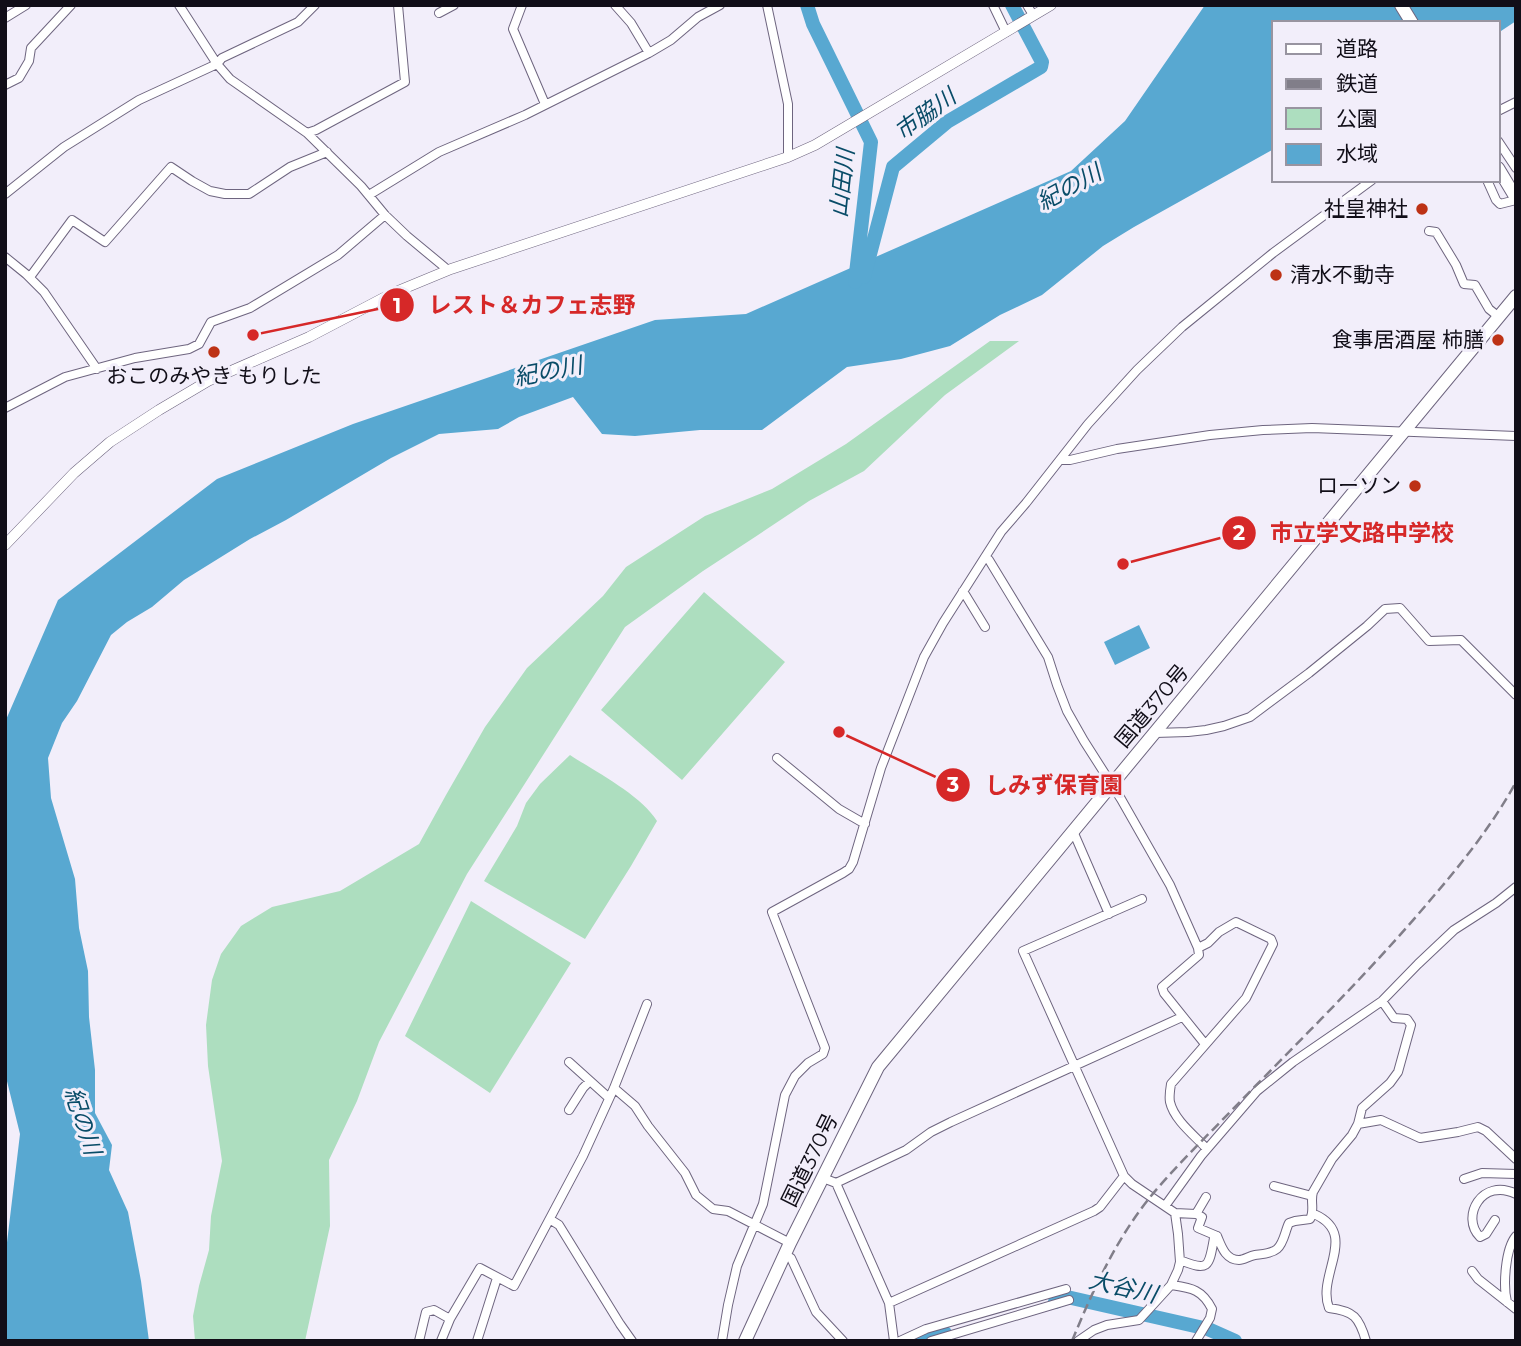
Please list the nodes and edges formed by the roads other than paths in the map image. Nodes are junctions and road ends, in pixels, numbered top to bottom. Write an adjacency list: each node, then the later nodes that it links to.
1 (26, 5): 17 (street)
2 (71, 5): 22 (street)
3 (179, 5): 21 (street)
4 (315, 5): 21 (street)
5 (398, 5): 26 (street)
6 (454, 5): 15 (street)
7 (522, 5): 24 (street)
8 (615, 5): 20 (street)
9 (720, 5): 20 (street)
10 (767, 5): 29 (street)
11 (993, 5): 19 (street)
12 (1027, 5): 16 (street)
13 (1051, 5): 16 (street)
14 (1401, 5): 18 (highway)
15 (439, 13)
16 (1034, 15): 19 (street)
17 (5, 18)
18 (1411, 21)
19 (1006, 32): 29 (street)
20 (649, 53): 24 (street)
21 (217, 64): 26 (street); 34 (street)
22 (5, 85)
23 (1516, 102): 25 (street)
24 (545, 104): 35 (street)
25 (1500, 110)
26 (307, 133): 28 (street)
27 (1500, 144): 30 (street)
28 (327, 152): 35 (street); 41 (street)
29 (788, 158): 40 (street)
30 (1516, 168)
31 (1500, 171): 36 (highway)
32 (1369, 182): 48 (street)
33 (1488, 182): 36 (street)
34 (5, 194)
35 (369, 195): 37 (street)
36 (1516, 199)
37 (385, 215): 40 (street); 44 (street)
38 (1429, 231): 43 (street)
39 (5, 257): 41 (street)
40 (448, 270): 49 (street)
41 (30, 277): 44 (street)
42 (1514, 302): 43 (highway, 国道370号)
43 (1499, 317): 46 (highway, 国道370号)
44 (97, 369): 45 (street)
45 (5, 408)
46 (1404, 432): 47 (street); 48 (street); 54 (highway, 国道370号)
47 (1516, 436)
48 (1060, 460): 50 (street)
49 (5, 545)
50 (985, 557): 51 (street); 56 (street)
51 (963, 591): 52 (street); 57 (street)
52 (985, 627)
53 (1516, 695): 54 (street)
54 (1155, 733): 56 (highway, 国道370号)
55 (777, 758): 57 (street)
56 (1112, 785): 58 (highway, 国道370号); 62 (street)
57 (865, 824): 91 (street)
58 (1073, 831): 61 (street); 78 (highway, 国道370号)
59 (1516, 887): 63 (street)
60 (1142, 900): 61 (street)
61 (1109, 914): 68 (street)
62 (1198, 948): 65 (street); 66 (street)
63 (1382, 1001): 73 (street); 74 (street)
64 (647, 1004): 70 (street)
65 (1182, 1017): 66 (street); 68 (street)
66 (1205, 1044): 74 (street)
67 (569, 1062): 69 (street)
68 (1074, 1066): 77 (street); 80 (street)
69 (590, 1081): 71 (street); 72 (street)
70 (614, 1088): 71 (street); 91 (street)
71 (609, 1098): 89 (street)
72 (569, 1110)
73 (1358, 1124): 75 (street); 84 (street)
74 (1207, 1149): 85 (street)
75 (1516, 1159)
76 (1516, 1174): 79 (street)
77 (1124, 1176): 85 (street); 103 (street)
78 (823, 1178): 80 (street); 94 (highway, 国道370号)
79 (1464, 1179)
80 (836, 1183): 103 (street)
81 (1274, 1186): 84 (street)
82 (1516, 1194): 90 (street)
83 (1206, 1196): 87 (street)
84 (1312, 1196): 88 (street)
85 (1165, 1206): 86 (street)
86 (1175, 1213): 87 (street); 96 (street)
87 (1196, 1214): 92 (street)
88 (1314, 1214): 92 (street); 119 (street)
89 (551, 1220): 98 (street); 110 (street)
90 (1495, 1220)
91 (754, 1225): 94 (street); 111 (street)
92 (1217, 1236): 96 (street)
93 (1516, 1236): 95 (street)
94 (788, 1249): 112 (highway, 国道370号); 113 (street)
95 (1511, 1259): 102 (street)
96 (1180, 1260): 99 (street)
97 (1472, 1271): 102 (street)
98 (497, 1278): 105 (street); 109 (street)
99 (1171, 1285): 117 (street); 118 (street)
100 (1066, 1289): 115 (street)
101 (1069, 1300): 116 (street)
102 (1507, 1302): 104 (street)
103 (889, 1303): 114 (street)
104 (1516, 1309)
105 (450, 1319): 106 (street); 107 (street)
106 (441, 1340): 108 (street)
107 (419, 1341)
108 (449, 1341)
109 (477, 1341)
110 (632, 1341)
111 (722, 1341)
112 (745, 1341)
113 (843, 1341)
114 (894, 1341)
115 (900, 1341)
116 (931, 1341)
117 (1077, 1341)
118 (1196, 1341)
119 (1366, 1341)

